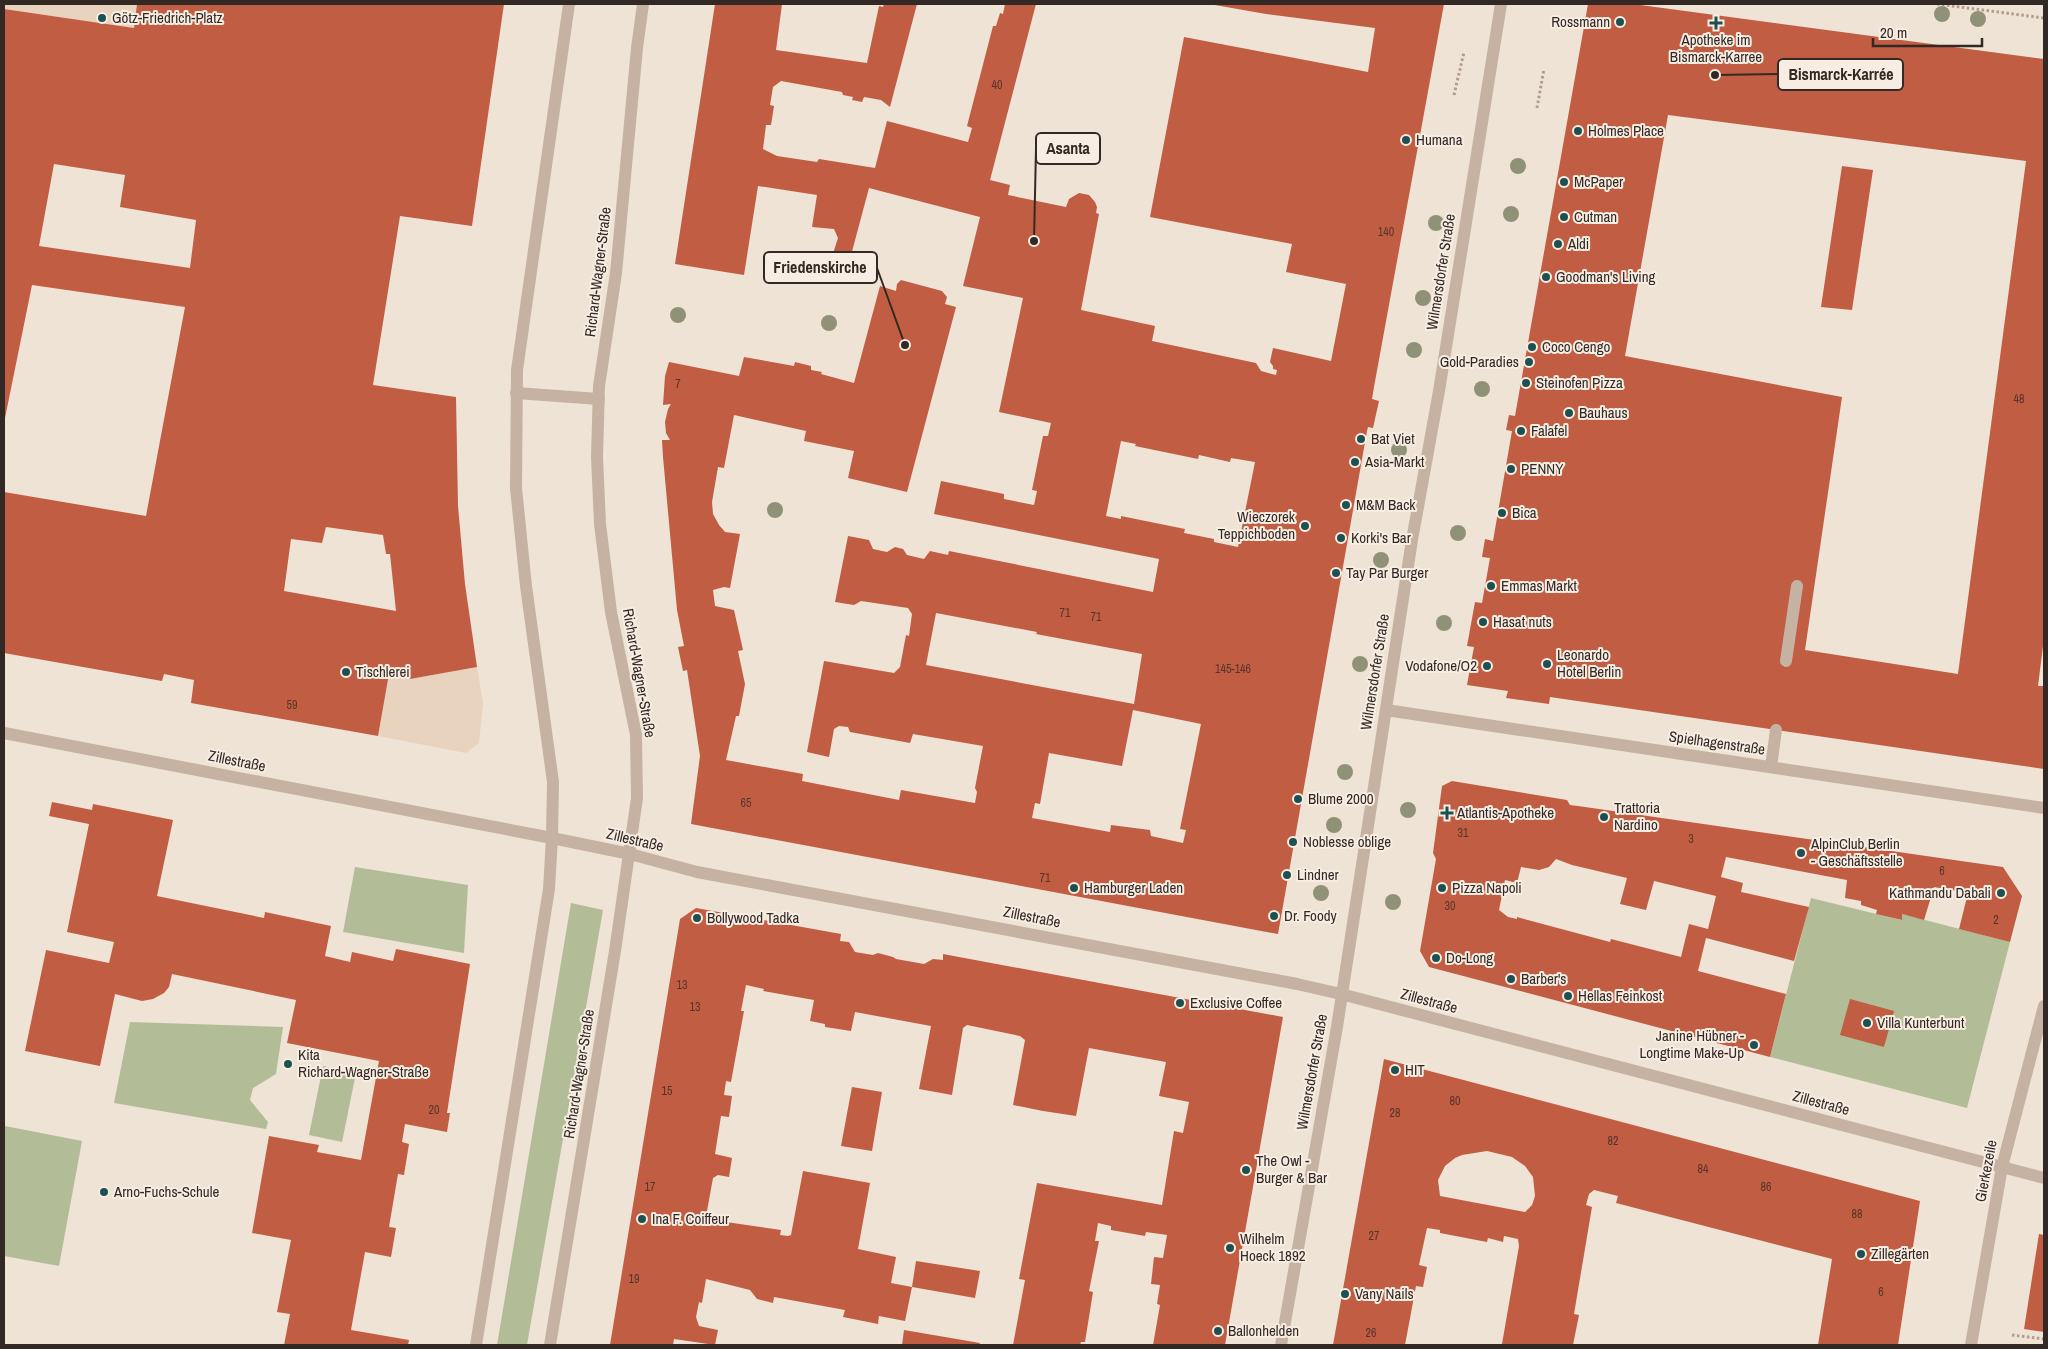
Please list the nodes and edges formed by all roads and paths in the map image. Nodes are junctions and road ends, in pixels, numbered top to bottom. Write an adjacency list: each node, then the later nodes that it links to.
1 (569, 4): 10 (street)
2 (643, 4): 11 (street, Richard-Wagner-Straße)
3 (1501, 4): 14 (street, Wilmersdorfer Straße)
4 (1937, 4): 5 (path)
5 (2044, 18)
6 (1464, 52): 8 (path)
7 (1544, 69): 9 (path)
8 (1454, 95)
9 (1537, 108)
10 (516, 393): 11 (street); 19 (street)
11 (598, 399): 20 (street, Richard-Wagner-Straße)
12 (1797, 586): 13 (street)
13 (1786, 661)
14 (1386, 710): 17 (street, Spielhagenstraße); 21 (street, Wilmersdorfer Straße)
15 (1776, 730): 17 (street)
16 (4, 733): 19 (street, Zillestraße)
17 (1771, 767): 18 (street, Spielhagenstraße)
18 (2044, 808)
19 (552, 838): 20 (street, Zillestraße); 27 (street)
20 (630, 854): 21 (street, Zillestraße); 28 (street, Richard-Wagner-Straße)
21 (1342, 994): 23 (street, Zillestraße); 29 (street, Wilmersdorfer Straße)
22 (2044, 1006): 23 (street, Gierkezeile)
23 (2002, 1167): 24 (street, Zillestraße); 30 (street, Gierkezeile)
24 (2044, 1178)
25 (2012, 1335): 26 (path)
26 (2044, 1339)
27 (476, 1345)
28 (550, 1345)
29 (1281, 1345)
30 (1971, 1345)

